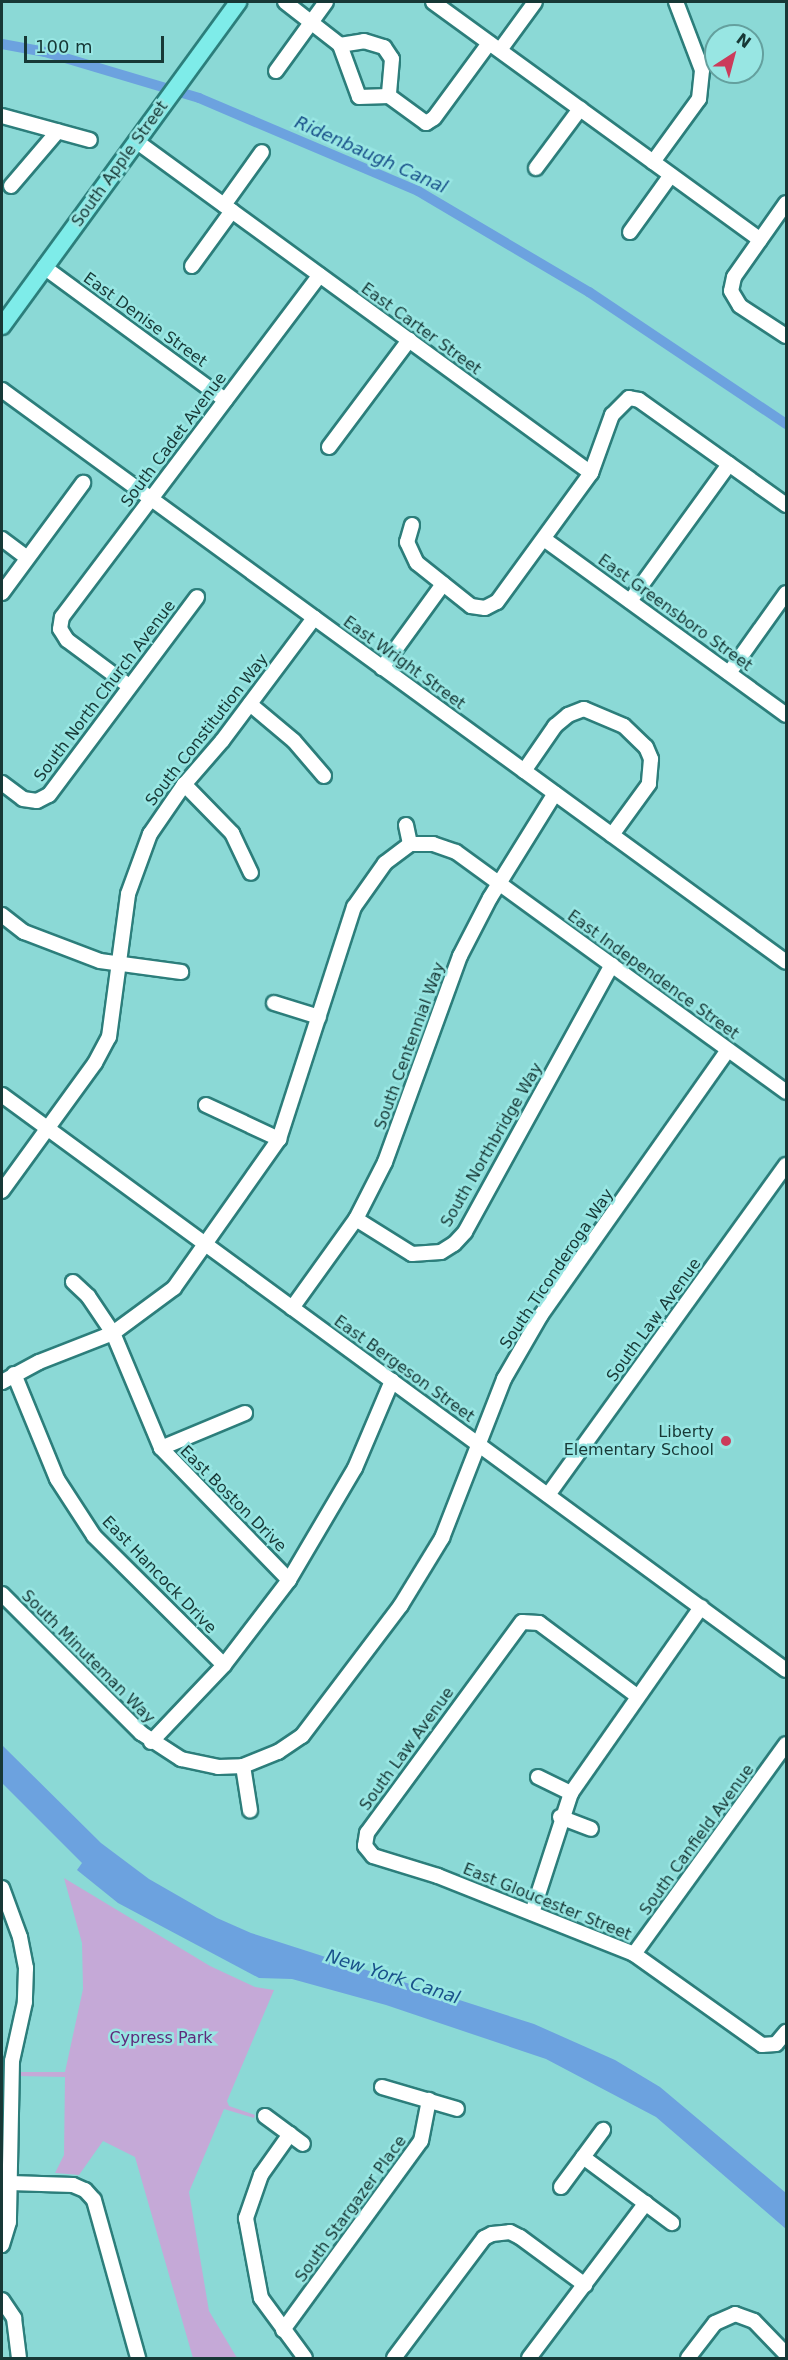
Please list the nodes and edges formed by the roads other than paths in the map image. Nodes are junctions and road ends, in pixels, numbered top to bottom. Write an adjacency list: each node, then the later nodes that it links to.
1 (238, 2): 16 (main road, South Apple Street)
2 (285, 2): 7 (street)
3 (326, 2): 7 (street)
4 (433, 2): 9 (street)
5 (535, 2): 9 (street)
6 (676, 2): 18 (street)
7 (311, 22): 8 (street); 10 (street)
8 (340, 45): 11 (street); 11 (street)
9 (494, 47): 11 (street); 12 (street)
10 (276, 71)
11 (389, 96)
12 (580, 109): 18 (street); 19 (street)
13 (2, 117): 14 (street)
14 (58, 131): 15 (street); 21 (street)
15 (90, 140)
16 (136, 141): 23 (street, East Carter Street); 27 (main road, South Apple Street)
17 (262, 152): 23 (street)
18 (653, 162): 20 (street)
19 (536, 168)
20 (671, 176): 24 (street); 25 (street)
21 (11, 186)
22 (786, 203): 25 (street)
23 (228, 208): 26 (street); 28 (street, East Carter Street)
24 (630, 232)
25 (760, 240): 30 (street)
26 (192, 266)
27 (44, 267): 29 (main road, South Apple Street); 33 (street, East Denise Street)
28 (320, 275): 31 (street, East Carter Street); 33 (street, South Cadet Avenue)
29 (2, 324)
30 (786, 336)
31 (409, 340): 34 (street); 36 (street, East Carter Street)
32 (2, 390): 38 (street, East Wright Street)
33 (225, 400): 38 (street, South Cadet Avenue)
34 (329, 447)
35 (729, 464): 36 (street); 39 (street); 48 (street)
36 (591, 473): 42 (street)
37 (83, 483): 43 (street)
38 (150, 499): 49 (street, East Wright Street); 52 (street, South Cadet Avenue)
39 (786, 505)
40 (412, 525): 44 (street)
41 (2, 539): 43 (street)
42 (544, 539): 44 (street); 48 (street, East Greensboro Street)
43 (27, 558): 45 (street)
44 (442, 584): 50 (street)
45 (2, 593)
46 (786, 593): 51 (street)
47 (197, 597): 52 (street, South North Church Avenue)
48 (630, 601): 51 (street, East Greensboro Street)
49 (314, 618): 50 (street, East Wright Street); 53 (street, South Constitution Way)
50 (382, 668): 55 (street, East Wright Street)
51 (729, 673): 54 (street, East Greensboro Street)
52 (129, 686): 57 (street, South North Church Avenue)
53 (250, 704): 56 (street); 58 (street, South Constitution Way)
54 (786, 715)
55 (524, 771): 59 (street, East Wright Street); 61 (street)
56 (324, 776)
57 (2, 783)
58 (184, 784): 63 (street); 66 (street, South Constitution Way)
59 (555, 794): 61 (street, East Wright Street); 64 (street, South Centennial Way)
60 (406, 825): 62 (street)
61 (612, 835): 67 (street, East Wright Street)
62 (411, 844): 64 (street); 71 (street)
63 (251, 873)
64 (500, 883): 68 (street, East Independence Street); 80 (street, South Centennial Way)
65 (2, 915): 66 (street)
66 (119, 962): 69 (street); 76 (street, South Constitution Way)
67 (786, 962)
68 (612, 965): 72 (street, East Independence Street); 80 (street, South Northbridge Way)
69 (181, 972)
70 (274, 1003): 71 (street)
71 (319, 1017): 77 (street)
72 (728, 1050): 73 (street, East Independence Street); 89 (street, South Ticonderoga Way)
73 (786, 1092)
74 (2, 1095): 76 (street, East Bergeson Street)
75 (206, 1105): 77 (street)
76 (47, 1128): 79 (street, South Constitution Way); 81 (street, East Bergeson Street)
77 (279, 1138): 81 (street)
78 (786, 1165): 91 (street, South Law Avenue)
79 (2, 1191)
80 (356, 1219): 83 (street, South Centennial Way)
81 (206, 1245): 83 (street, East Bergeson Street); 84 (street)
82 (73, 1282): 84 (street, East Boston Drive)
83 (292, 1308): 86 (street, East Bergeson Street)
84 (113, 1333): 85 (street); 90 (street, East Boston Drive)
85 (14, 1374): 87 (street); 95 (street, East Hancock Drive)
86 (392, 1381): 89 (street, East Bergeson Street); 92 (street)
87 (2, 1382)
88 (245, 1413): 90 (street)
89 (479, 1445): 91 (street, East Bergeson Street); 100 (street, South Ticonderoga Way)
90 (161, 1448): 92 (street, East Boston Drive)
91 (548, 1495): 94 (street, East Bergeson Street)
92 (289, 1580): 95 (street)
93 (2, 1594): 98 (street, South Minuteman Way)
94 (701, 1607): 96 (street, East Bergeson Street); 97 (street)
95 (224, 1665): 98 (street)
96 (786, 1670)
97 (637, 1696): 102 (street); 106 (street, South Law Avenue)
98 (151, 1742): 100 (street, South Ticonderoga Way)
99 (786, 1744): 109 (street, South Canfield Avenue)
100 (243, 1766): 103 (street)
101 (538, 1777): 102 (street)
102 (571, 1793): 104 (street)
103 (250, 1810)
104 (560, 1817): 105 (street); 108 (street)
105 (591, 1829)
106 (365, 1846): 108 (street, East Gloucester Street)
107 (2, 1888): 119 (street)
108 (532, 1913): 109 (street, East Gloucester Street)
109 (634, 1954): 110 (street, East Gloucester Street)
110 (786, 2032)
111 (382, 2087): 112 (street)
112 (429, 2100): 113 (street); 126 (street, South Stargazer Place)
113 (457, 2109)
114 (264, 2116): 116 (street)
115 (603, 2130): 118 (street)
116 (290, 2134): 117 (street); 126 (street)
117 (303, 2144)
118 (583, 2157): 120 (street); 121 (street)
119 (10, 2183): 123 (street); 129 (street)
120 (561, 2187)
121 (646, 2203): 122 (street); 124 (street)
122 (672, 2223)
123 (2, 2245)
124 (585, 2285): 131 (street); 132 (street)
125 (2, 2300): 128 (street)
126 (283, 2330): 130 (street)
127 (786, 2354): 133 (street)
128 (19, 2358)
129 (138, 2358)
130 (305, 2358)
131 (394, 2358)
132 (529, 2358)
133 (688, 2358)

